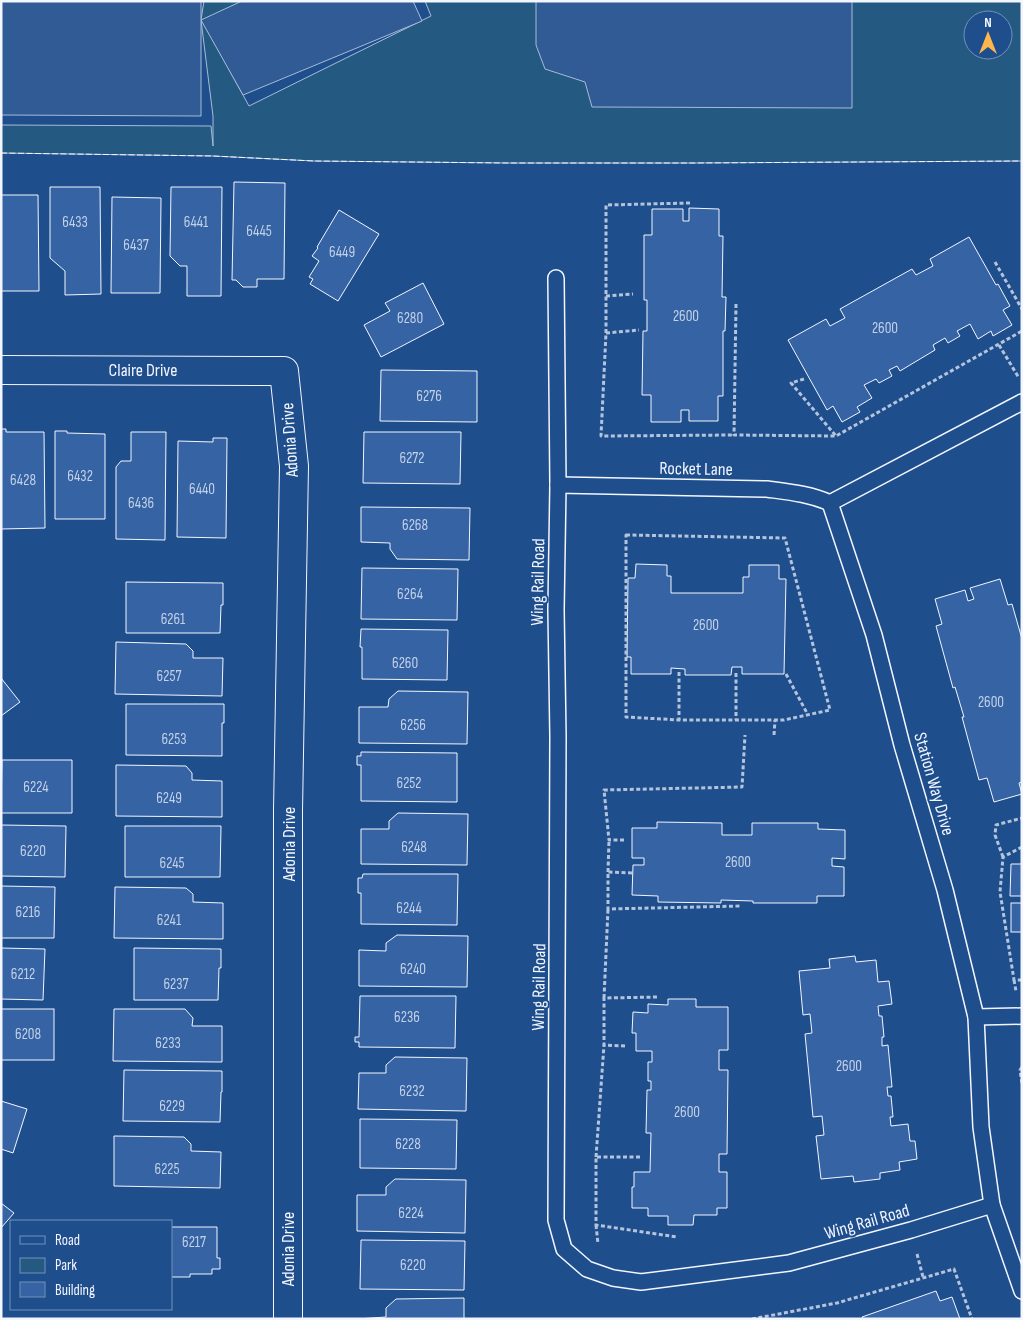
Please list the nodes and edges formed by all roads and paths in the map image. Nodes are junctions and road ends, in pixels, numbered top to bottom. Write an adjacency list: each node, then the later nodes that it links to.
1 (690, 203): 5 (path)
2 (995, 262): 7 (path)
3 (556, 278): 19 (lane, Wing Rail Road)
4 (633, 294): 5 (path)
5 (606, 296): 10 (path)
6 (736, 304): 17 (path)
7 (1022, 309)
8 (639, 330): 10 (path)
9 (1022, 331): 11 (path)
10 (606, 333): 17 (path)
11 (998, 345): 15 (path); 18 (path)
12 (1, 370): 13 (street, Claire Drive)
13 (284, 371): 53 (street, Adonia Drive)
14 (804, 378): 18 (path)
15 (1022, 384)
16 (1022, 402): 20 (lane)
17 (734, 434): 18 (path)
18 (836, 436)
19 (558, 485): 20 (lane, Rocket Lane); 50 (lane, Wing Rail Road)
20 (830, 503): 43 (lane, Station Way Drive)
21 (679, 672): 25 (path)
22 (736, 673): 26 (path)
23 (786, 674): 24 (path)
24 (808, 715): 25 (path); 27 (path)
25 (679, 720): 26 (path)
26 (736, 720): 27 (path)
27 (775, 720): 29 (path)
28 (745, 734): 31 (path)
29 (774, 735)
30 (1022, 818): 34 (path)
31 (609, 840): 32 (path); 35 (path)
32 (624, 840)
33 (1022, 847): 34 (path)
34 (1003, 857): 39 (path)
35 (608, 872): 36 (path); 38 (path)
36 (632, 873)
37 (741, 906): 38 (path)
38 (608, 909): 41 (path)
39 (1022, 980)
40 (659, 997): 41 (path)
41 (604, 998): 44 (path)
42 (1022, 1016): 43 (lane)
43 (976, 1017): 50 (lane, Station Way Drive)
44 (604, 1045): 45 (path); 48 (path)
45 (626, 1046)
46 (1022, 1067): 47 (path)
47 (1022, 1084)
48 (596, 1157): 49 (path); 51 (path)
49 (640, 1157)
50 (992, 1205): 52 (lane, Station Way Drive)
51 (677, 1237)
52 (1022, 1291)
53 (288, 1319)
54 (752, 1319): 55 (path)
55 (972, 1319)

